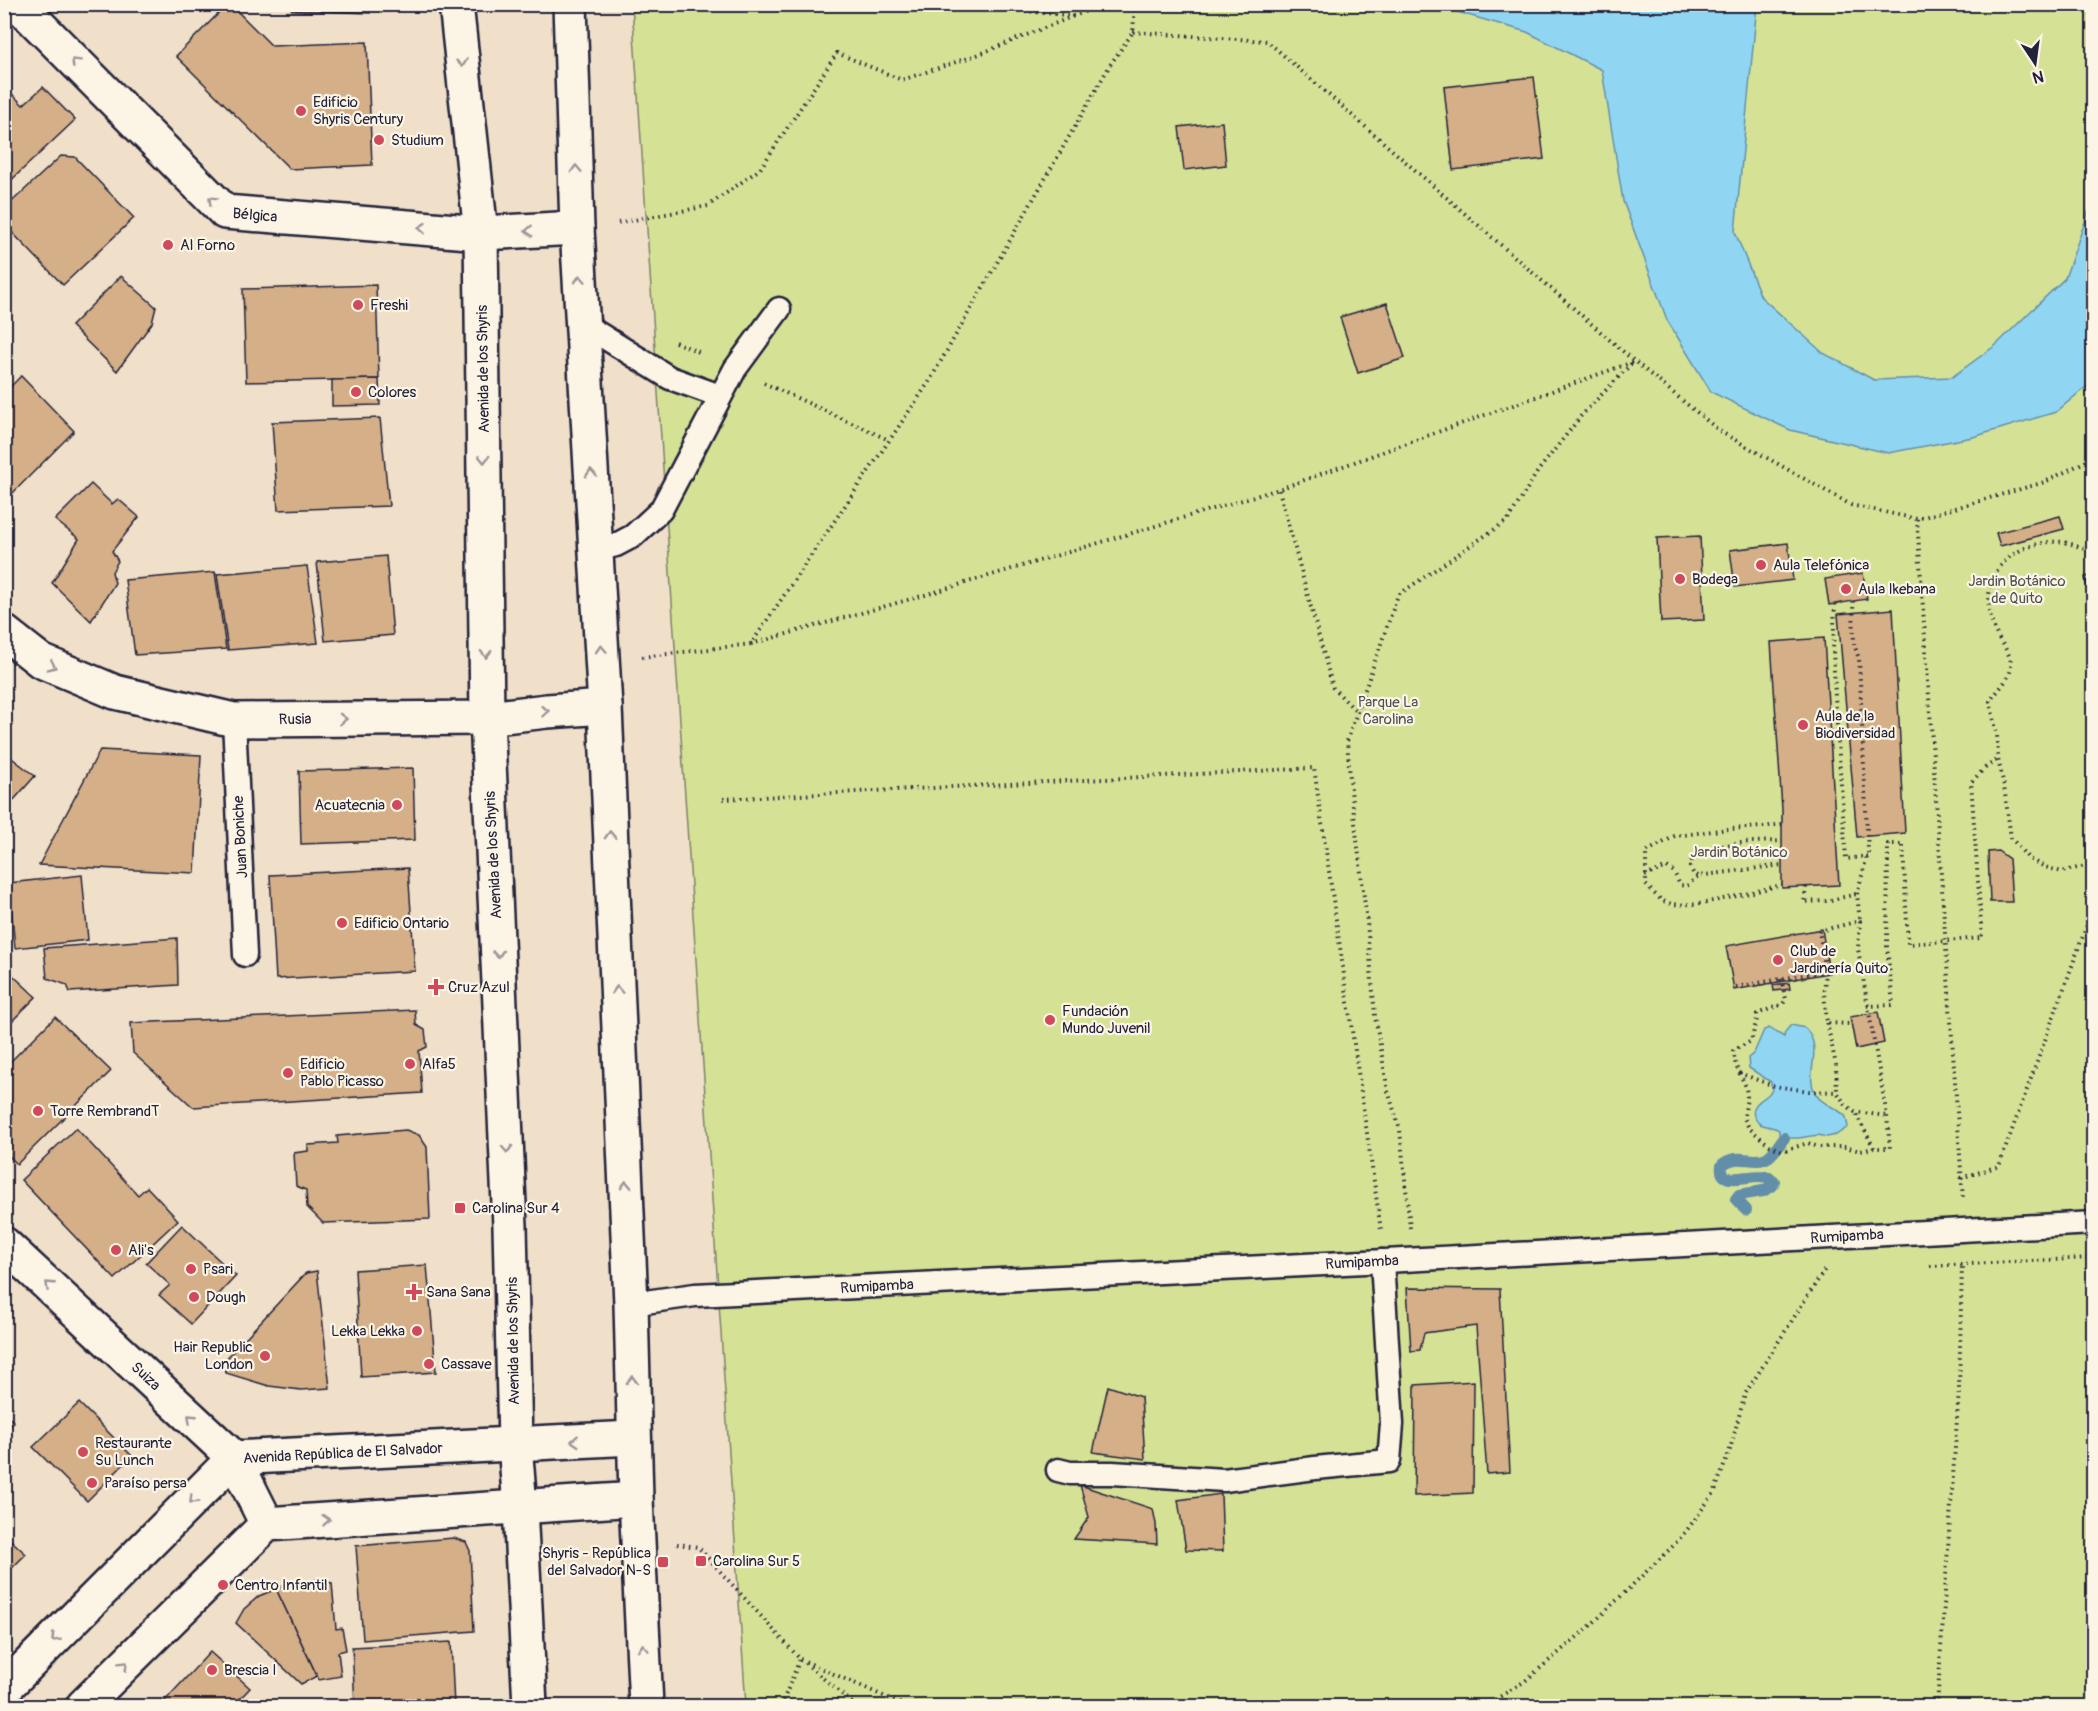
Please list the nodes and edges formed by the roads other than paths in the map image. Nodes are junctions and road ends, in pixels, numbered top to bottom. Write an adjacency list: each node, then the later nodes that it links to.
1 (18, 4): 5 (main road, Bélgica, one-way to 1)
2 (456, 4): 5 (main road, Avenida de los Shyris, one-way to 5)
3 (570, 4): 4 (main road, one-way to 3)
4 (577, 228): 5 (main road, Bélgica, one-way to 5); 7 (main road, one-way to 4)
5 (481, 233): 12 (main road, Avenida de los Shyris, one-way to 12)
6 (779, 309): 8 (lane)
7 (583, 324): 8 (lane); 9 (main road, one-way to 7)
8 (720, 396): 9 (lane)
9 (596, 550): 11 (main road, one-way to 9)
10 (4, 632): 13 (main road, Rusia, one-way to 13)
11 (605, 707): 12 (main road, Rusia, one-way to 11); 18 (main road, one-way to 11)
12 (487, 718): 13 (main road, Rusia, one-way to 12); 20 (main road, Avenida de los Shyris, one-way to 20)
13 (234, 720): 14 (lane, Juan Boniche)
14 (245, 955)
15 (2094, 1223): 17 (lane, Rumipamba)
16 (4, 1244): 21 (main road, Suiza, one-way to 16)
17 (1382, 1261): 18 (lane, Rumipamba); 22 (lane)
18 (631, 1304): 19 (main road, one-way to 18)
19 (633, 1438): 20 (main road, Avenida República de El Salvador, one-way to 20); 23 (main road)
20 (515, 1444): 21 (main road, Avenida República de El Salvador); 24 (main road, Avenida de los Shyris)
21 (234, 1458): 25 (main road, Suiza); 26 (main road, Avenida República de El Salvador, one-way to 26)
22 (1058, 1470)
23 (636, 1499): 24 (main road); 29 (main road, one-way to 23)
24 (520, 1507): 25 (main road, one-way to 24); 28 (main road, Avenida de los Shyris)
25 (267, 1524): 27 (main road, one-way to 25)
26 (4, 1689)
27 (83, 1707)
28 (530, 1707)
29 (646, 1707)

